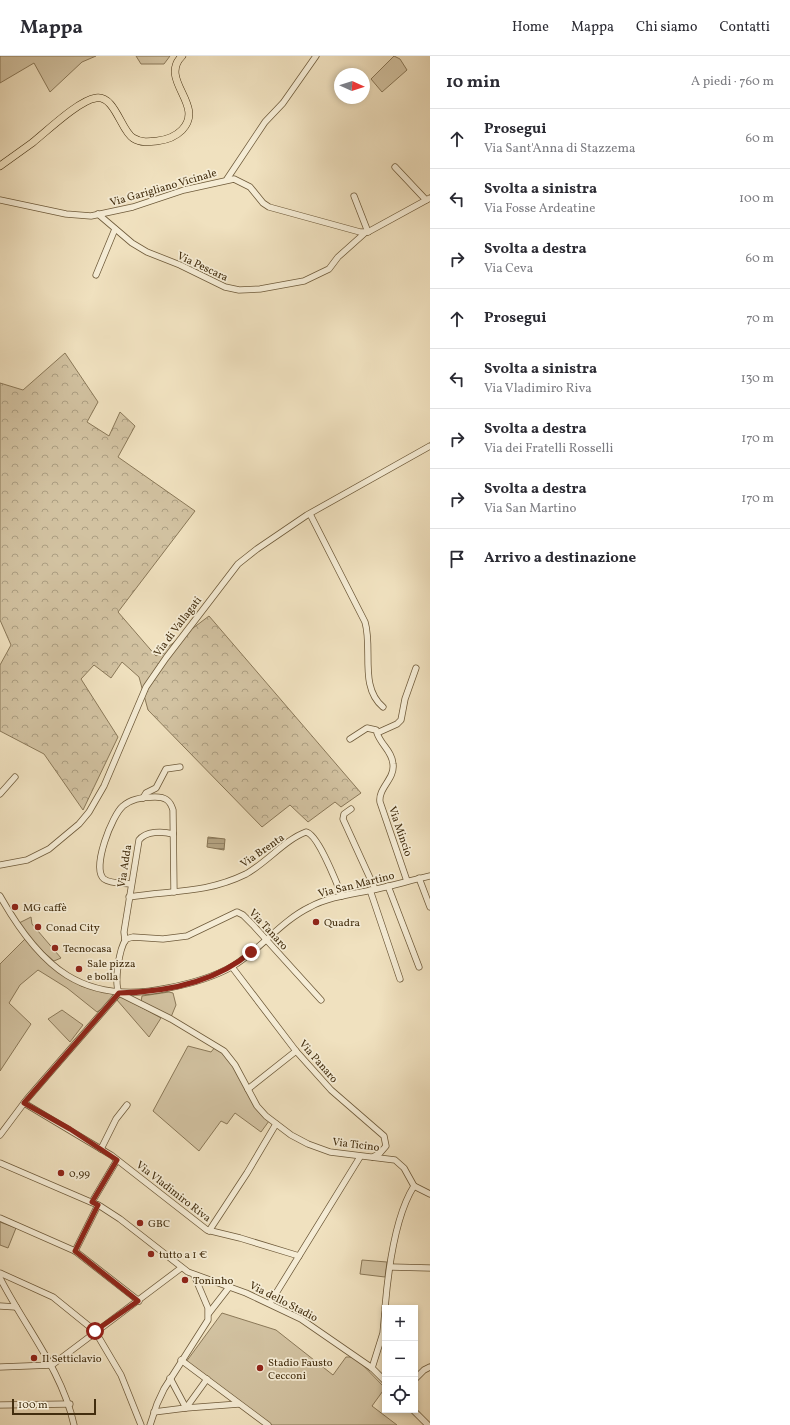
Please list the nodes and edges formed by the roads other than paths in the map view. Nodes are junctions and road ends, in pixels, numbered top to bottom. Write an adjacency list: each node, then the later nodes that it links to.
1 (182, 56): 3 (main road)
2 (316, 56): 5 (street)
3 (0, 166)
4 (395, 167): 7 (street)
5 (227, 179): 9 (street, Via Garigliano Vicinale); 11 (street, Via Garigliano Vicinale)
6 (354, 196): 11 (street)
7 (428, 199): 11 (street)
8 (0, 200): 9 (street, Via Garigliano Vicinale)
9 (98, 214): 10 (street, Via Pescara)
10 (115, 229): 11 (street, Via Pescara); 12 (street)
11 (367, 232)
12 (96, 275)
13 (430, 446): 14 (street, Via di Vallagati)
14 (310, 514): 16 (street); 26 (street, Via di Vallagati)
15 (416, 668): 18 (street)
16 (383, 707)
17 (373, 723): 18 (street, Via Mincio)
18 (377, 732): 19 (street); 29 (street, Via Mincio)
19 (350, 739)
20 (180, 767): 23 (street)
21 (15, 776): 22 (street)
22 (0, 794)
23 (143, 798): 25 (street); 30 (street)
24 (351, 809): 32 (street)
25 (172, 834): 30 (street, Via Adda); 33 (street)
26 (0, 865)
27 (430, 876): 28 (street, Via San Martino)
28 (419, 878): 29 (street, Via San Martino); 37 (street)
29 (407, 881): 31 (street, Via San Martino)
30 (131, 884): 36 (street, Via Adda)
31 (388, 886): 32 (street, Via San Martino); 41 (street)
32 (372, 890): 35 (street, Via San Martino); 42 (street)
33 (174, 892): 35 (street, Via Brenta); 36 (street, Via Brenta)
34 (0, 896): 43 (street)
35 (342, 896): 38 (street, Via San Martino)
36 (129, 897): 39 (street, Via Adda)
37 (430, 907)
38 (266, 940): 39 (street, Via Tanaro); 40 (street, Via San Martino); 44 (street, Via Tanaro)
39 (125, 941): 43 (street)
40 (232, 967): 43 (street, Via San Martino); 45 (street, Via Panaro)
41 (419, 967)
42 (400, 979)
43 (119, 993): 46 (street, Via Ticino); 47 (street)
44 (321, 1000)
45 (296, 1051): 46 (street); 53 (street, Via Panaro)
46 (248, 1089): 49 (street, Via Ticino)
47 (24, 1103): 50 (street); 51 (street, Via Vladimiro Riva)
48 (127, 1106): 51 (street)
49 (276, 1124): 52 (street, Via Ticino); 61 (street, Via Vladimiro Riva)
50 (0, 1135)
51 (100, 1149): 54 (street, Via Vladimiro Riva)
52 (360, 1157): 53 (street, Via Ticino); 63 (street)
53 (373, 1157): 56 (street, Via Ticino)
54 (117, 1160): 58 (street); 61 (street, Via Vladimiro Riva)
55 (0, 1163): 58 (street, Via dello Stadio)
56 (414, 1186): 57 (street); 64 (street)
57 (430, 1194)
58 (92, 1202): 59 (street, Via dello Stadio)
59 (98, 1205): 62 (street); 65 (street, Via dello Stadio)
60 (0, 1218): 62 (street)
61 (209, 1231): 63 (street, Via Vladimiro Riva)
62 (75, 1251): 71 (street)
63 (299, 1256): 72 (street)
64 (391, 1267): 66 (street); 73 (street)
65 (181, 1268): 68 (street, Via dello Stadio); 71 (street)
66 (430, 1268)
67 (0, 1273): 77 (street)
68 (194, 1275): 70 (street, Via dello Stadio); 76 (street)
69 (0, 1278): 75 (street)
70 (230, 1286): 72 (street, Via dello Stadio); 76 (street)
71 (138, 1301): 77 (street)
72 (270, 1303): 83 (street, Via dello Stadio)
73 (386, 1305)
74 (0, 1306): 75 (street)
75 (16, 1307): 80 (street)
76 (209, 1313): 79 (street)
77 (95, 1331): 80 (street); 95 (street)
78 (382, 1336): 83 (street)
79 (181, 1360): 85 (street); 87 (street)
80 (52, 1365): 81 (street); 88 (street)
81 (0, 1367)
82 (430, 1367): 84 (street)
83 (372, 1368): 86 (street, Via dello Stadio)
84 (417, 1377)
85 (170, 1378): 91 (street); 92 (street)
86 (382, 1378)
87 (207, 1379): 89 (street); 91 (street)
88 (70, 1404): 90 (street); 94 (street)
89 (240, 1404): 91 (street); 97 (street)
90 (0, 1405)
91 (186, 1408): 92 (street)
92 (154, 1412): 96 (street)
93 (416, 1413): 98 (street)
94 (74, 1425)
95 (142, 1425)
96 (150, 1425)
97 (268, 1425)
98 (428, 1425)

